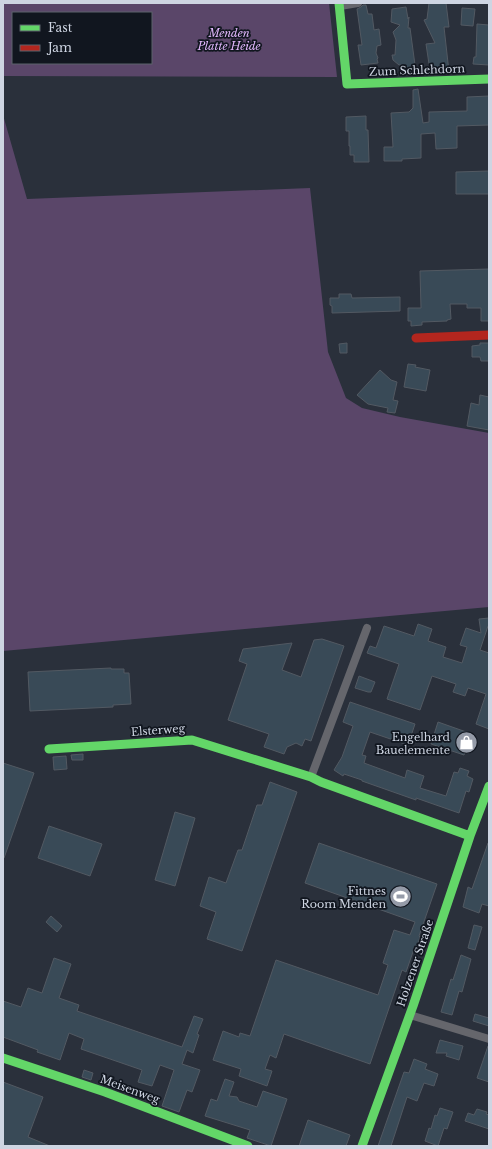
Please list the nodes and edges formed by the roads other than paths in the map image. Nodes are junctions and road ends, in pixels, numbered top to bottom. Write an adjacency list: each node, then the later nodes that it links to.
1 (358, 3): 2 (street)
2 (340, 5): 3 (street, Zum Schlehdorn)
3 (489, 79)
4 (489, 335): 5 (street)
5 (416, 338)
6 (367, 628): 8 (street)
7 (49, 749): 8 (street, Elsterweg)
8 (310, 777): 10 (street, Elsterweg)
9 (489, 786): 10 (street, Holzener Straße)
10 (470, 836): 11 (street, Holzener Straße)
11 (410, 1015): 12 (street); 15 (street, Holzener Straße)
12 (489, 1039)
13 (3, 1058): 14 (street, Meisenweg)
14 (248, 1146)
15 (362, 1146)

